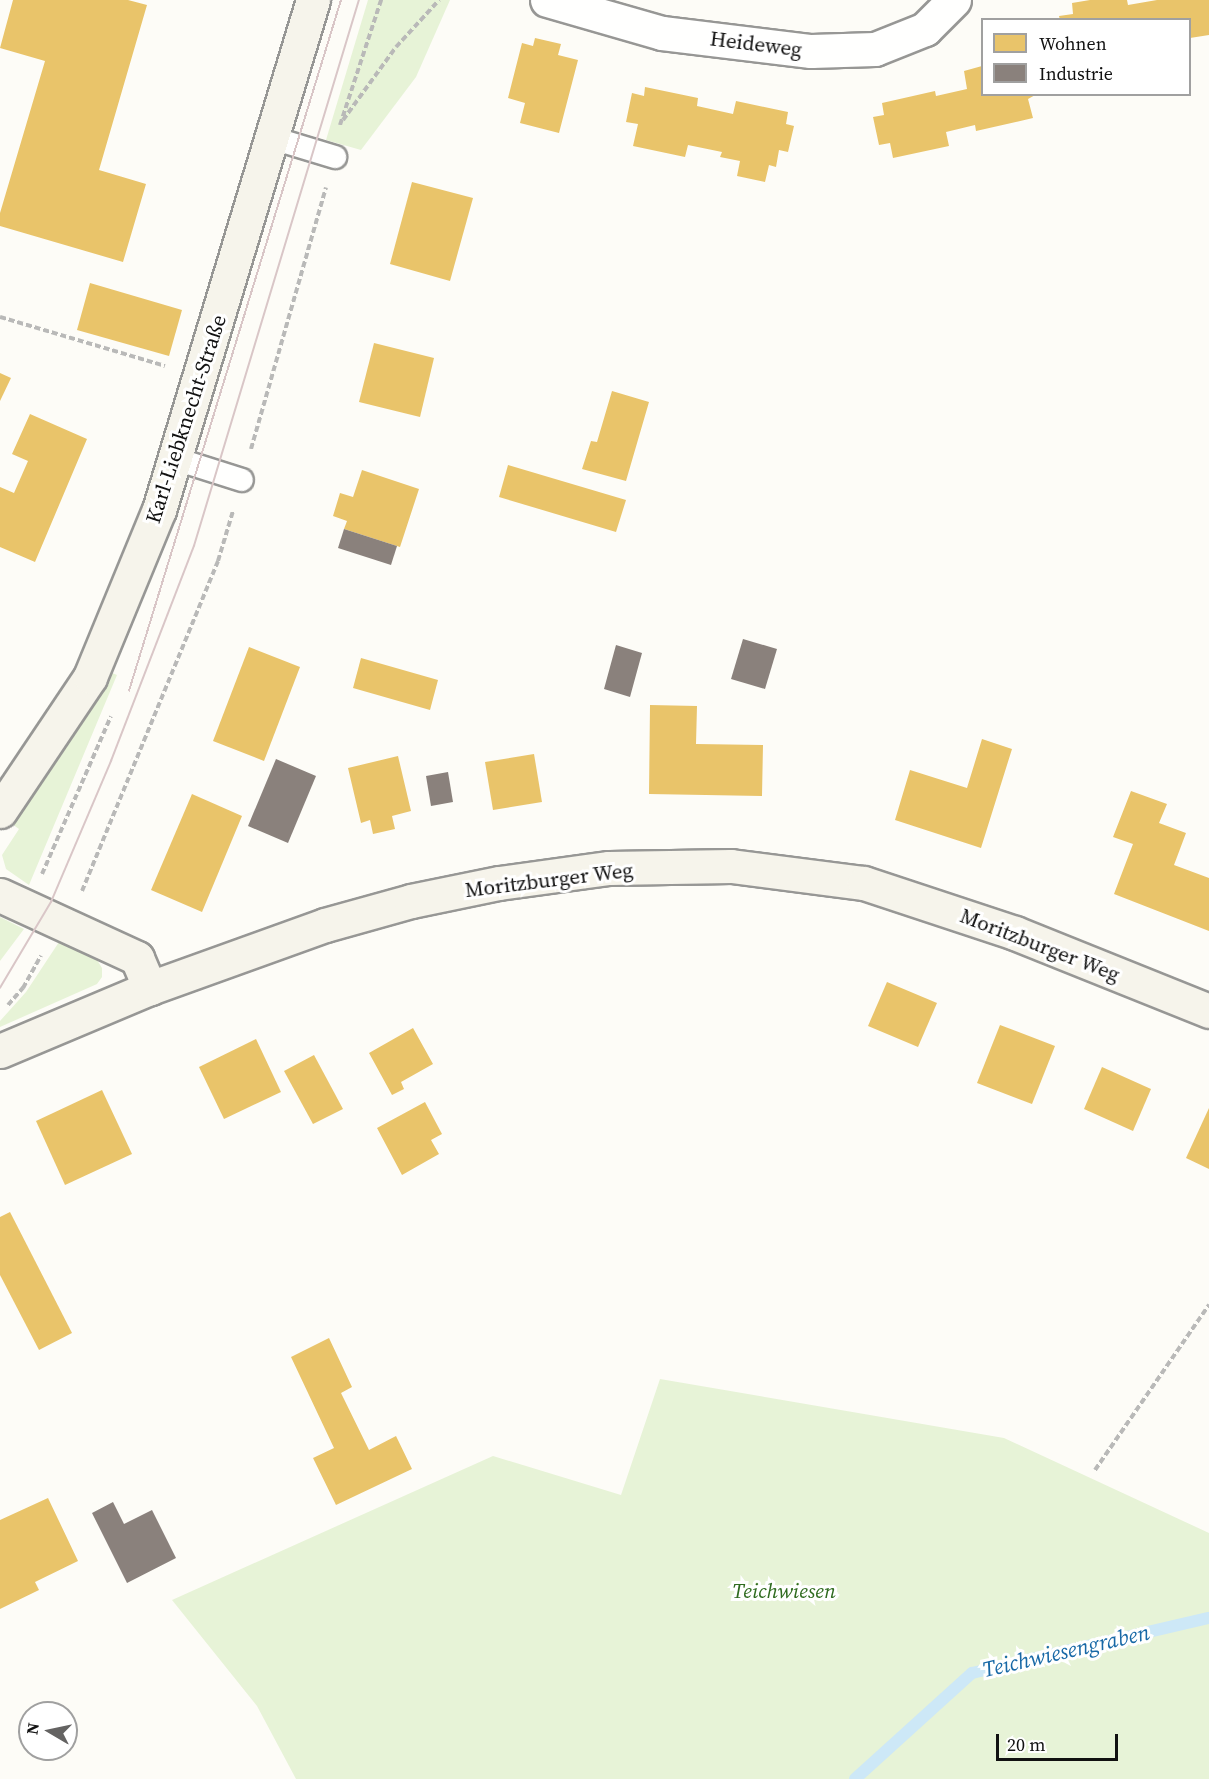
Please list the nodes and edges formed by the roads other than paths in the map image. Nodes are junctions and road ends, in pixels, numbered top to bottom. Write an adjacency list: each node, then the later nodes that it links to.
1 (313, 0): 4 (street, Karl-Liebknecht-Straße)
2 (546, 0): 3 (street, Heideweg)
3 (954, 0)
4 (272, 138): 5 (lane); 6 (street, Karl-Liebknecht-Straße)
5 (335, 157)
6 (176, 459): 7 (lane); 8 (street, Karl-Liebknecht-Straße)
7 (242, 480)
8 (0, 812)
9 (0, 896): 10 (street)
10 (150, 988): 11 (street, Moritzburger Weg); 12 (street, Moritzburger Weg)
11 (1209, 1011)
12 (0, 1051)

